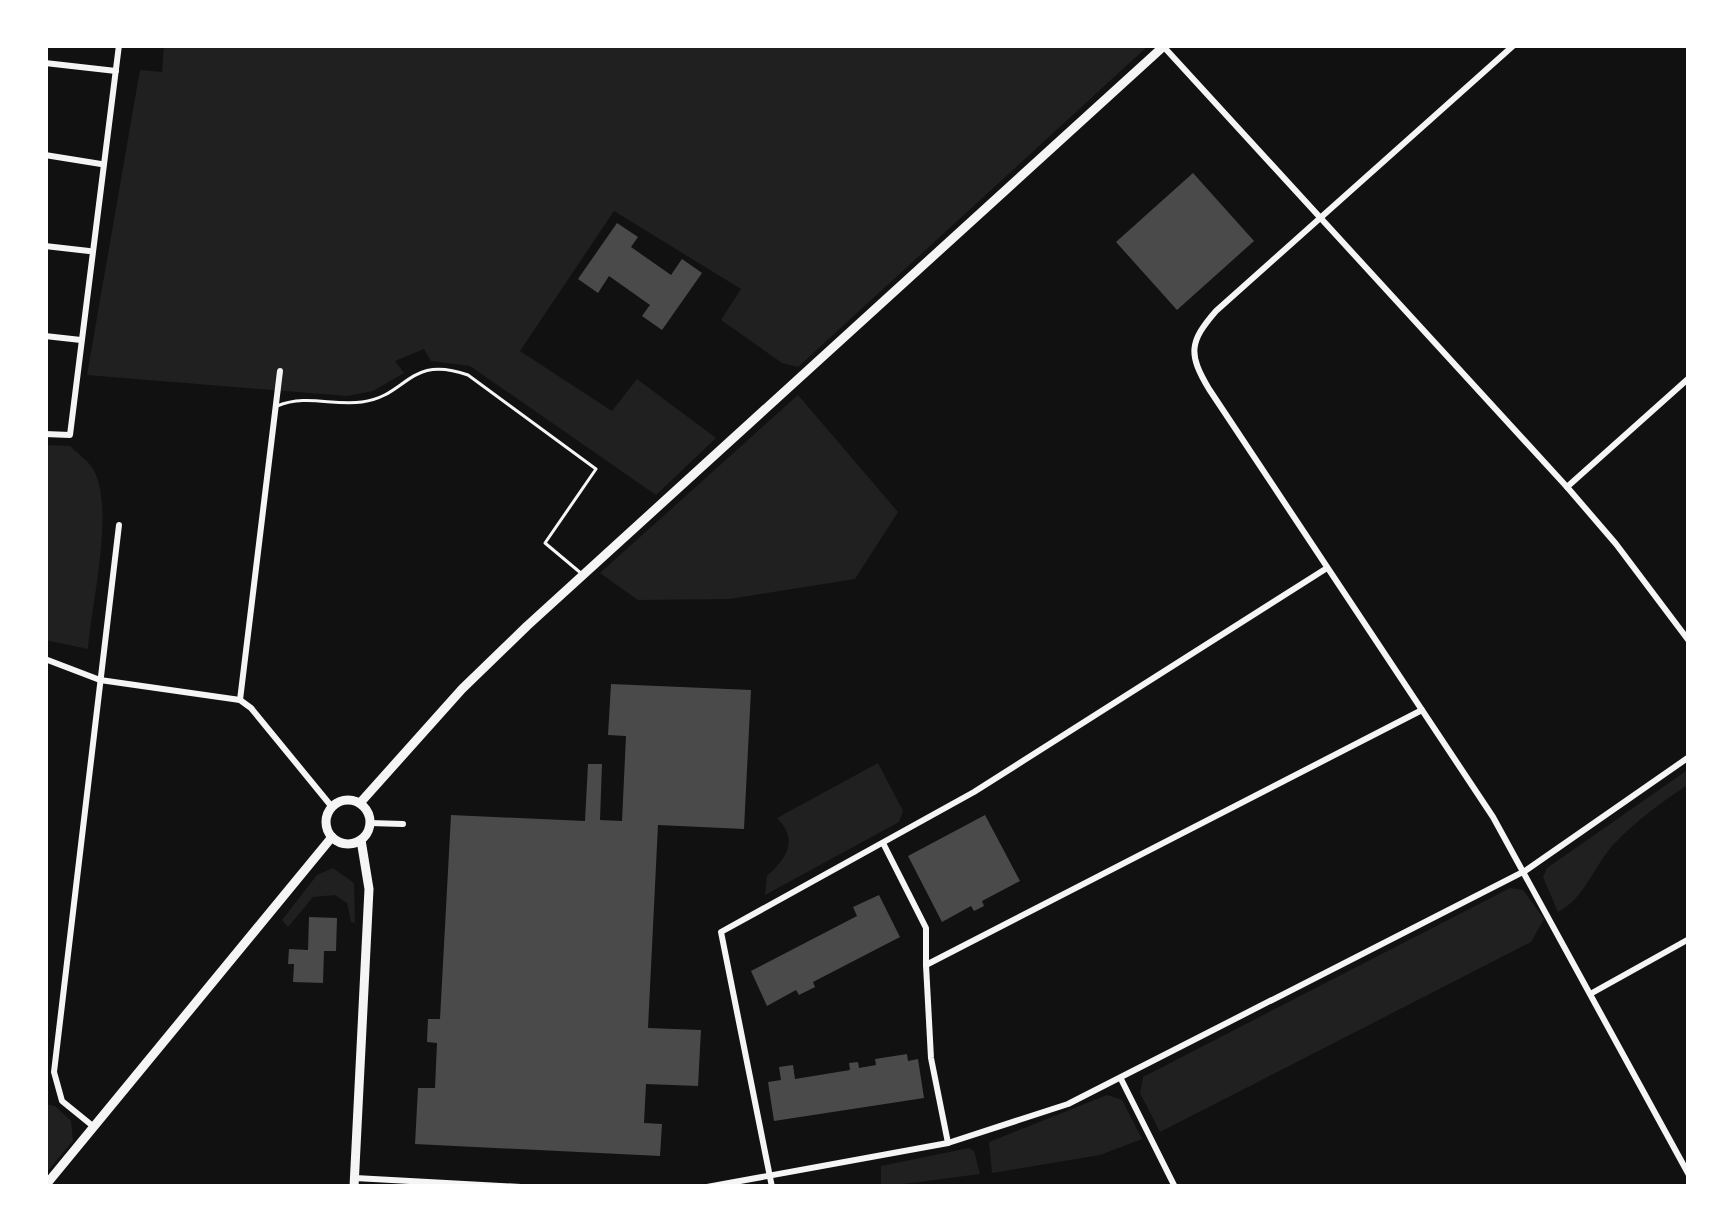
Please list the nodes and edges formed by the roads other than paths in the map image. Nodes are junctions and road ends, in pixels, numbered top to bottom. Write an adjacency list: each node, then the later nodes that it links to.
1 (119, 45): 5 (street)
2 (1514, 45): 8 (street)
3 (1164, 46): 8 (street); 20 (main road)
4 (45, 63): 5 (street)
5 (116, 71): 7 (street)
6 (45, 155): 7 (street)
7 (101, 164): 10 (street)
8 (1318, 219): 17 (street); 19 (street)
9 (45, 247): 10 (street)
10 (91, 252): 12 (street)
11 (45, 336): 12 (street)
12 (81, 340): 16 (street)
13 (280, 371): 15 (street)
14 (1689, 378): 17 (street)
15 (277, 406): 20 (lane); 24 (street)
16 (45, 434)
17 (1567, 487): 21 (street)
18 (118, 525): 23 (street)
19 (1327, 568): 25 (street); 33 (street)
20 (583, 575): 27 (main road)
21 (1689, 641)
22 (45, 659): 23 (street)
23 (100, 680): 24 (street); 39 (street)
24 (239, 700): 28 (street)
25 (1422, 710): 34 (street); 36 (street)
26 (1689, 757): 34 (street)
27 (360, 803): 28 (main road); 29 (main road)
28 (332, 807): 31 (main road)
29 (370, 823): 30 (street); 32 (main road)
30 (403, 824)
31 (332, 837): 32 (main road); 39 (main road)
32 (361, 840): 43 (main road)
33 (883, 843): 36 (street); 42 (street)
34 (1525, 871): 37 (street); 38 (street)
35 (1689, 939): 37 (street)
36 (926, 965): 40 (street)
37 (1592, 993): 41 (street)
38 (1121, 1079): 40 (street); 48 (street)
39 (94, 1127): 44 (main road)
40 (948, 1143): 42 (street)
41 (1689, 1175)
42 (770, 1176): 46 (street); 47 (street)
43 (354, 1183): 45 (street)
44 (45, 1186)
45 (521, 1187)
46 (706, 1187)
47 (772, 1187)
48 (1175, 1187)

